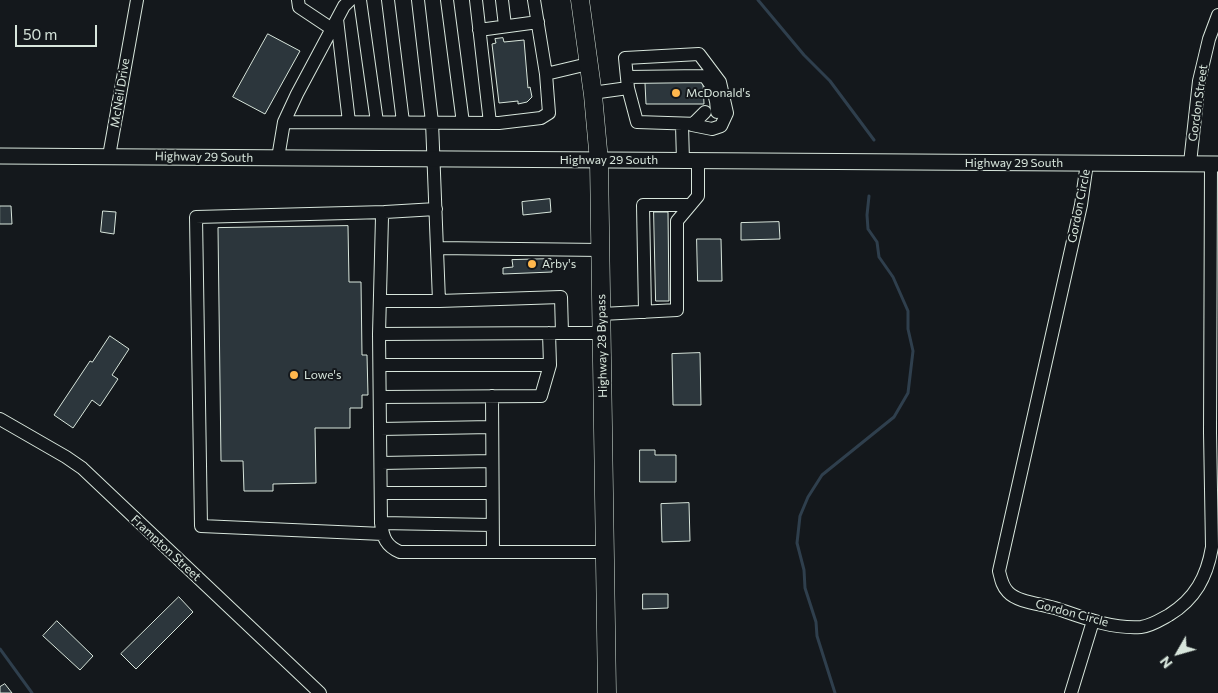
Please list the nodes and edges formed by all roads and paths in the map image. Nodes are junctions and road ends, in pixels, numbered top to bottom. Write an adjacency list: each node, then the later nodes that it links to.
1 (136, 0): 30 (street, McNeil Drive)
2 (298, 0): 14 (street)
3 (350, 0): 14 (street)
4 (360, 0): 23 (street)
5 (388, 0): 24 (street)
6 (418, 0): 25 (street)
7 (447, 0): 26 (street)
8 (476, 0): 16 (street)
9 (502, 0): 15 (street)
10 (534, 0): 13 (street)
11 (580, 0): 17 (highway, Highway 28 Bypass)
12 (1218, 15): 37 (street, Gordon Street)
13 (538, 22): 15 (street); 18 (street)
14 (334, 24): 21 (street); 22 (street)
15 (505, 26): 16 (street)
16 (479, 30): 27 (street)
17 (588, 64): 18 (street); 20 (highway, Highway 28 Bypass)
18 (546, 74): 27 (street)
19 (628, 82): 20 (street); 28 (street); 28 (street); 28 (street)
20 (592, 93): 34 (highway, Highway 28 Bypass)
21 (284, 122): 22 (street); 31 (street)
22 (349, 122): 23 (street)
23 (377, 122): 24 (street)
24 (403, 122): 25 (street)
25 (432, 122): 26 (street); 32 (street)
26 (463, 123): 27 (street)
27 (490, 123)
28 (687, 125): 33 (street)
29 (0, 156): 30 (main road, Highway 29 South)
30 (109, 156): 31 (main road, Highway 29 South)
31 (278, 158): 32 (main road, Highway 29 South)
32 (434, 159): 34 (main road, Highway 29 South); 40 (street)
33 (682, 160): 34 (main road, Highway 29 South); 35 (main road, Highway 29 South)
34 (599, 161): 43 (highway, Highway 28 Bypass)
35 (698, 161): 36 (main road, Highway 29 South); 39 (street)
36 (1088, 163): 37 (main road, Highway 29 South); 66 (street, Gordon Circle)
37 (1190, 163): 38 (main road, Highway 29 South)
38 (1214, 164): 66 (street, Gordon Circle)
39 (690, 205): 46 (street); 46 (street)
40 (436, 209): 41 (street); 42 (street)
41 (385, 212): 45 (street); 63 (street)
42 (437, 248): 43 (street); 44 (street)
43 (601, 250): 47 (highway, Highway 28 Bypass)
44 (439, 300): 45 (street); 48 (street)
45 (380, 301): 50 (street)
46 (645, 312): 47 (street)
47 (602, 314): 49 (highway, Highway 28 Bypass)
48 (556, 332): 49 (street); 50 (street); 52 (street)
49 (602, 333): 65 (highway, Highway 28 Bypass)
50 (379, 334): 51 (street)
51 (380, 365): 52 (street); 54 (street)
52 (550, 365): 53 (street)
53 (492, 396): 54 (street); 56 (street)
54 (380, 397): 57 (street)
55 (0, 419): 67 (street, Frampton Street)
56 (492, 427): 57 (street); 58 (street)
57 (380, 429): 59 (street)
58 (492, 461): 59 (street); 61 (street)
59 (381, 462): 60 (street)
60 (381, 493): 61 (street); 63 (street)
61 (492, 493): 62 (street)
62 (492, 525): 63 (street); 64 (street)
63 (382, 529): 64 (street)
64 (493, 552): 65 (street)
65 (605, 552): 68 (highway, Highway 28 Bypass)
66 (1093, 621): 69 (street)
67 (320, 693)
68 (607, 693)
69 (1071, 693)

